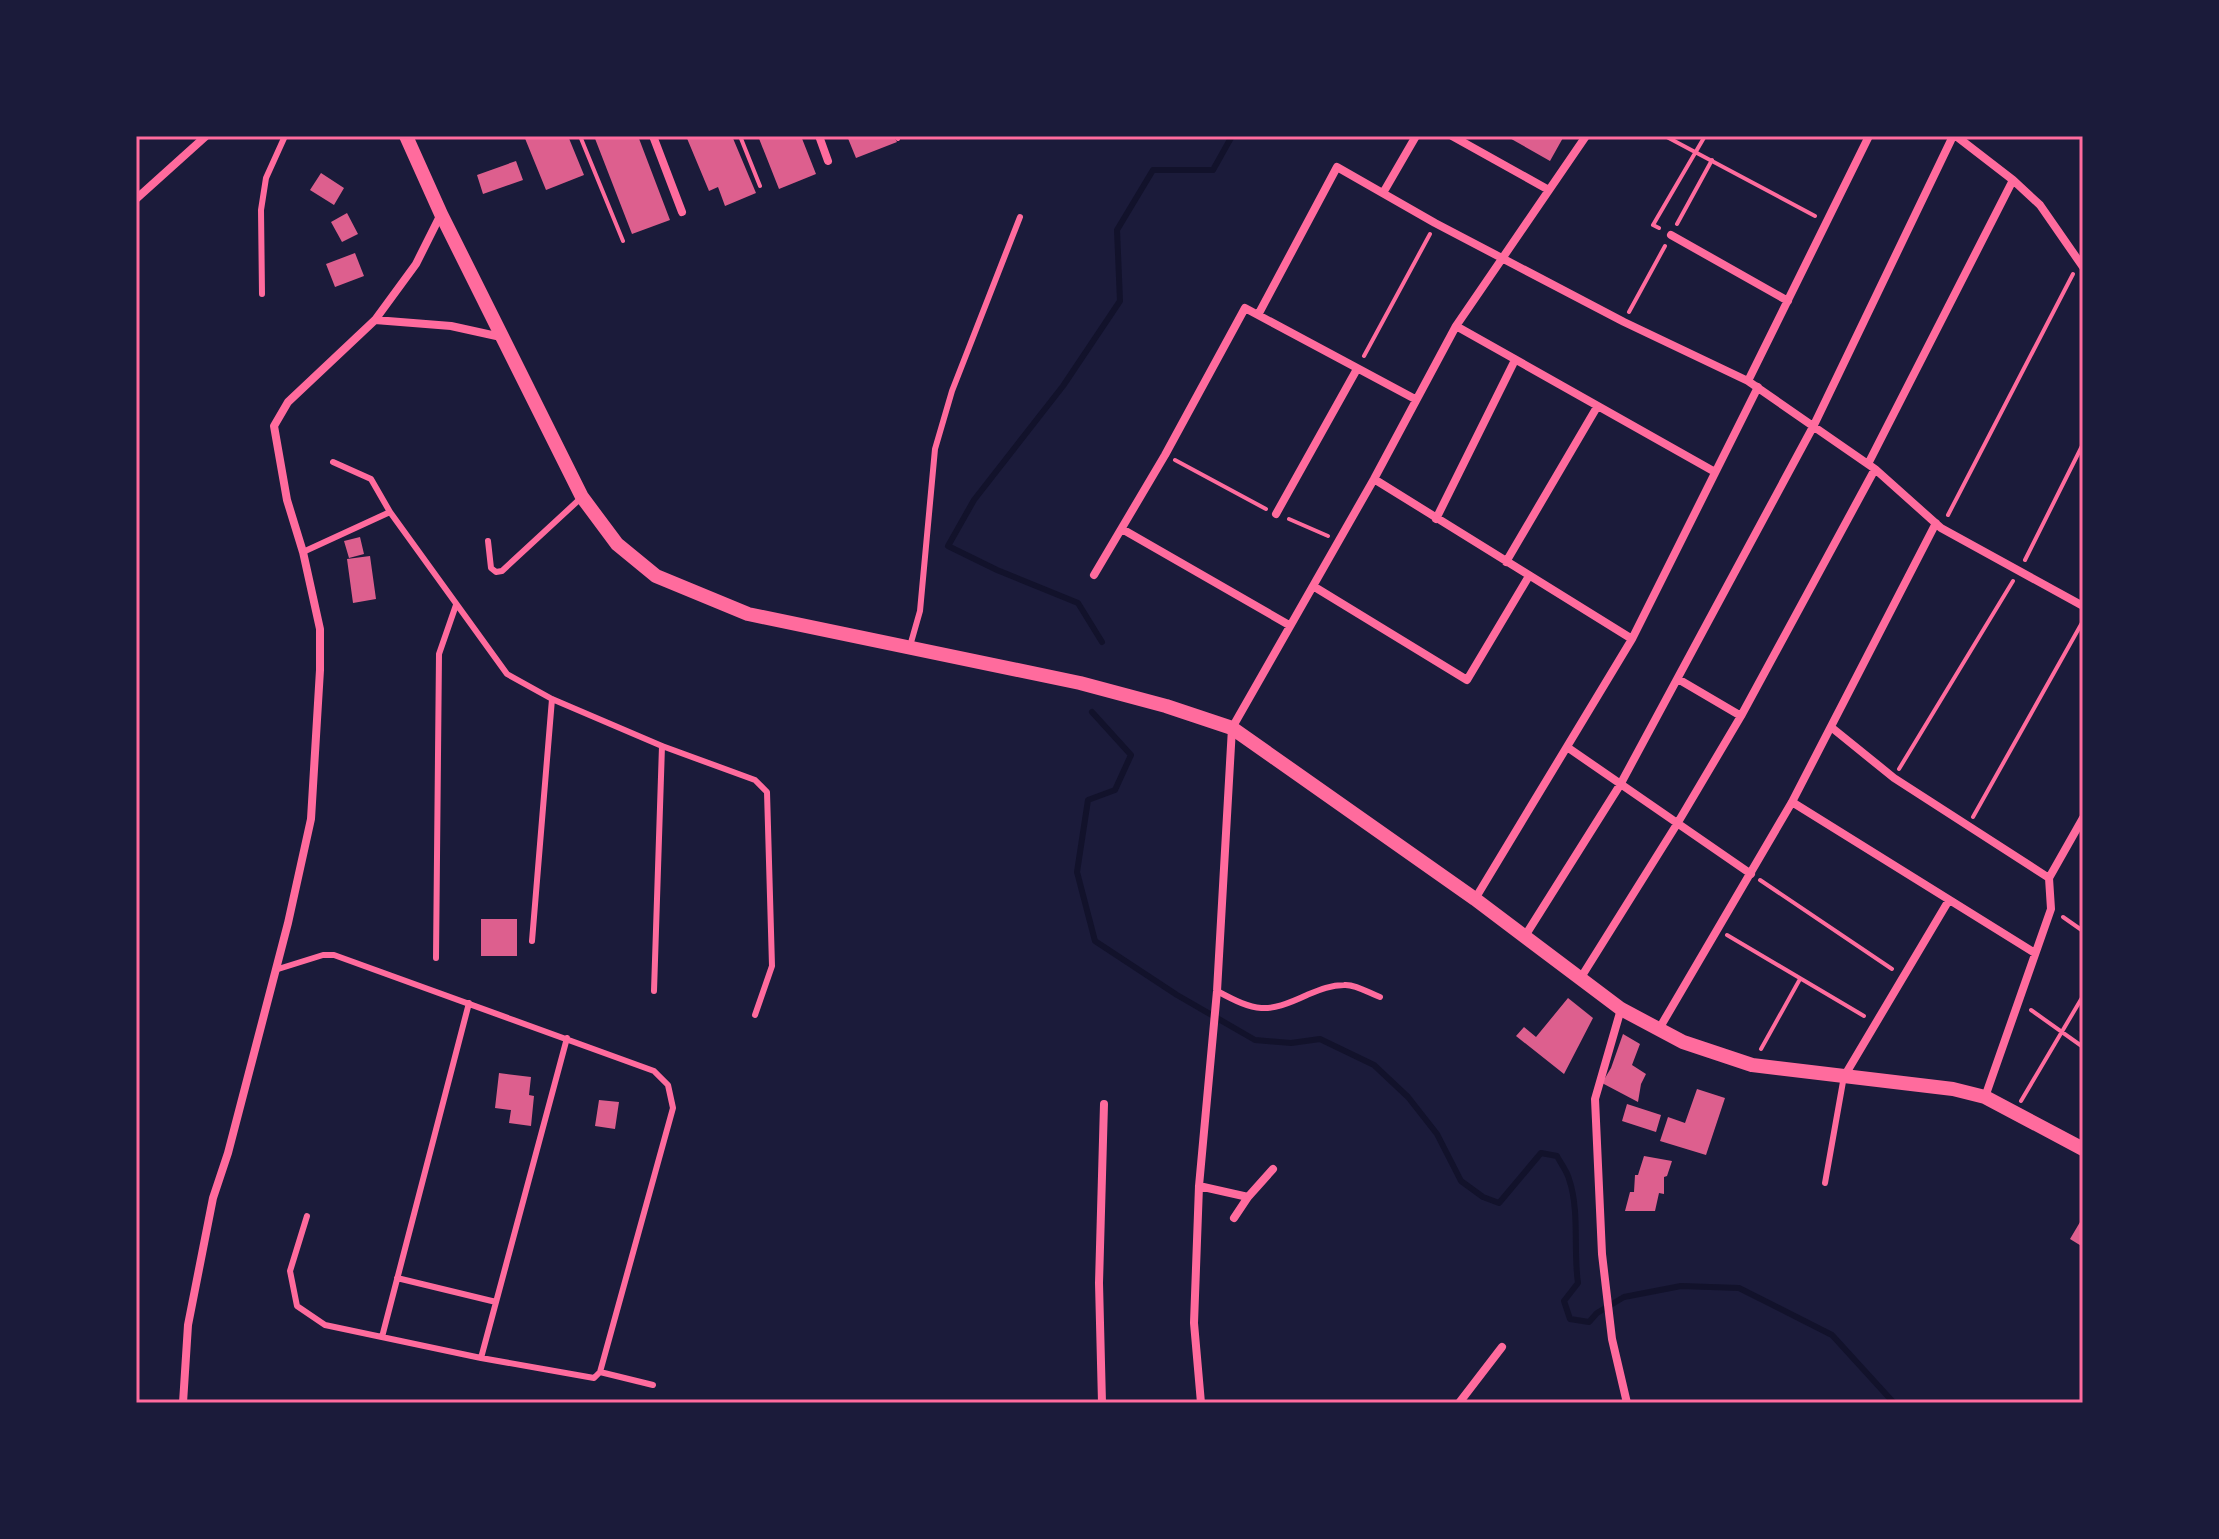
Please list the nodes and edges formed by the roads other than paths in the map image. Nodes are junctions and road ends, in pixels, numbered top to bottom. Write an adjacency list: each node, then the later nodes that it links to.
1 (206, 136): 15 (street)
2 (285, 136): 22 (lane)
3 (406, 136): 17 (street)
4 (653, 136): 16 (street)
5 (819, 136): 11 (street)
6 (1416, 136): 14 (street)
7 (1452, 136): 13 (street)
8 (1586, 136): 13 (street)
9 (1869, 136): 23 (street)
10 (1955, 136): 12 (street); 34 (street)
11 (828, 161)
12 (2013, 180): 21 (street); 36 (street)
13 (1547, 189): 20 (street)
14 (1383, 193): 20 (street); 24 (street)
15 (136, 199)
16 (682, 212)
17 (441, 214): 25 (street); 27 (street)
18 (1020, 217): 55 (lane)
19 (1671, 235): 23 (street)
20 (1501, 257): 26 (street); 30 (street)
21 (2081, 264)
22 (262, 294)
23 (1788, 301): 30 (street)
24 (1258, 315): 29 (street); 44 (street)
25 (375, 320): 27 (street); 46 (street)
26 (1456, 326): 28 (street); 32 (street)
27 (501, 337): 39 (street)
28 (1515, 360): 33 (street); 42 (street)
29 (1357, 369): 32 (street); 41 (street)
30 (1748, 381): 31 (street)
31 (1758, 387): 34 (street); 37 (street)
32 (1415, 399): 38 (street)
33 (1597, 407): 37 (street); 47 (street)
34 (1814, 425): 36 (street); 56 (street)
35 (333, 462): 40 (lane)
36 (1871, 466): 43 (street); 58 (street)
37 (1715, 472): 54 (street)
38 (1374, 479): 42 (street); 50 (street)
39 (582, 497): 45 (lane); 55 (street)
40 (390, 512): 46 (lane); 51 (lane)
41 (1276, 514)
42 (1436, 519): 47 (street)
43 (1938, 526): 52 (street); 59 (street)
44 (1122, 529): 48 (street); 53 (street)
45 (488, 541)
46 (303, 552): 75 (street)
47 (1506, 562): 49 (street)
48 (1094, 575)
49 (1529, 576): 50 (street); 54 (street)
50 (1313, 586): 53 (street)
51 (456, 605): 57 (lane); 74 (lane)
52 (2083, 606)
53 (1289, 625): 60 (street)
54 (1632, 639): 62 (street)
55 (910, 646): 60 (street)
56 (1678, 679): 58 (street); 63 (street)
57 (552, 699): 61 (lane); 72 (lane)
58 (1741, 716): 66 (street)
59 (1831, 727): 64 (street); 68 (street)
60 (1232, 728): 69 (street); 78 (street)
61 (662, 746): 77 (lane); 82 (lane)
62 (1567, 747): 63 (street); 69 (street)
63 (1620, 785): 66 (street); 71 (street)
64 (1792, 802): 67 (street); 70 (street)
65 (2083, 818): 68 (street)
66 (1677, 824): 67 (street); 76 (street)
67 (1751, 874): 83 (street)
68 (2049, 878): 73 (street)
69 (1475, 899): 71 (street)
70 (1949, 900): 73 (street); 85 (street)
71 (1525, 936): 76 (street)
72 (532, 941)
73 (2035, 953): 86 (street)
74 (436, 958)
75 (275, 970): 80 (lane); 102 (street)
76 (1580, 979): 81 (street)
77 (654, 991)
78 (1217, 991): 79 (lane); 91 (street)
79 (1380, 997)
80 (469, 1003): 84 (lane); 95 (lane)
81 (1621, 1009): 83 (street); 106 (street)
82 (755, 1015)
83 (1659, 1029): 85 (street)
84 (567, 1038): 96 (lane); 100 (lane)
85 (1845, 1075): 86 (street); 90 (lane)
86 (1985, 1097): 88 (street)
87 (1104, 1104): 103 (street)
88 (2083, 1149)
89 (1273, 1169): 92 (street)
90 (1825, 1183)
91 (1199, 1186): 92 (street); 104 (street)
92 (1248, 1197): 94 (street)
93 (307, 1216): 97 (lane)
94 (1234, 1218)
95 (397, 1278): 96 (lane); 97 (lane)
96 (496, 1302): 99 (lane)
97 (382, 1337): 99 (lane)
98 (1502, 1347): 105 (street)
99 (481, 1358): 100 (lane)
100 (600, 1372): 101 (lane)
101 (653, 1385)
102 (183, 1403)
103 (1102, 1403)
104 (1201, 1403)
105 (1459, 1403)
106 (1627, 1403)

